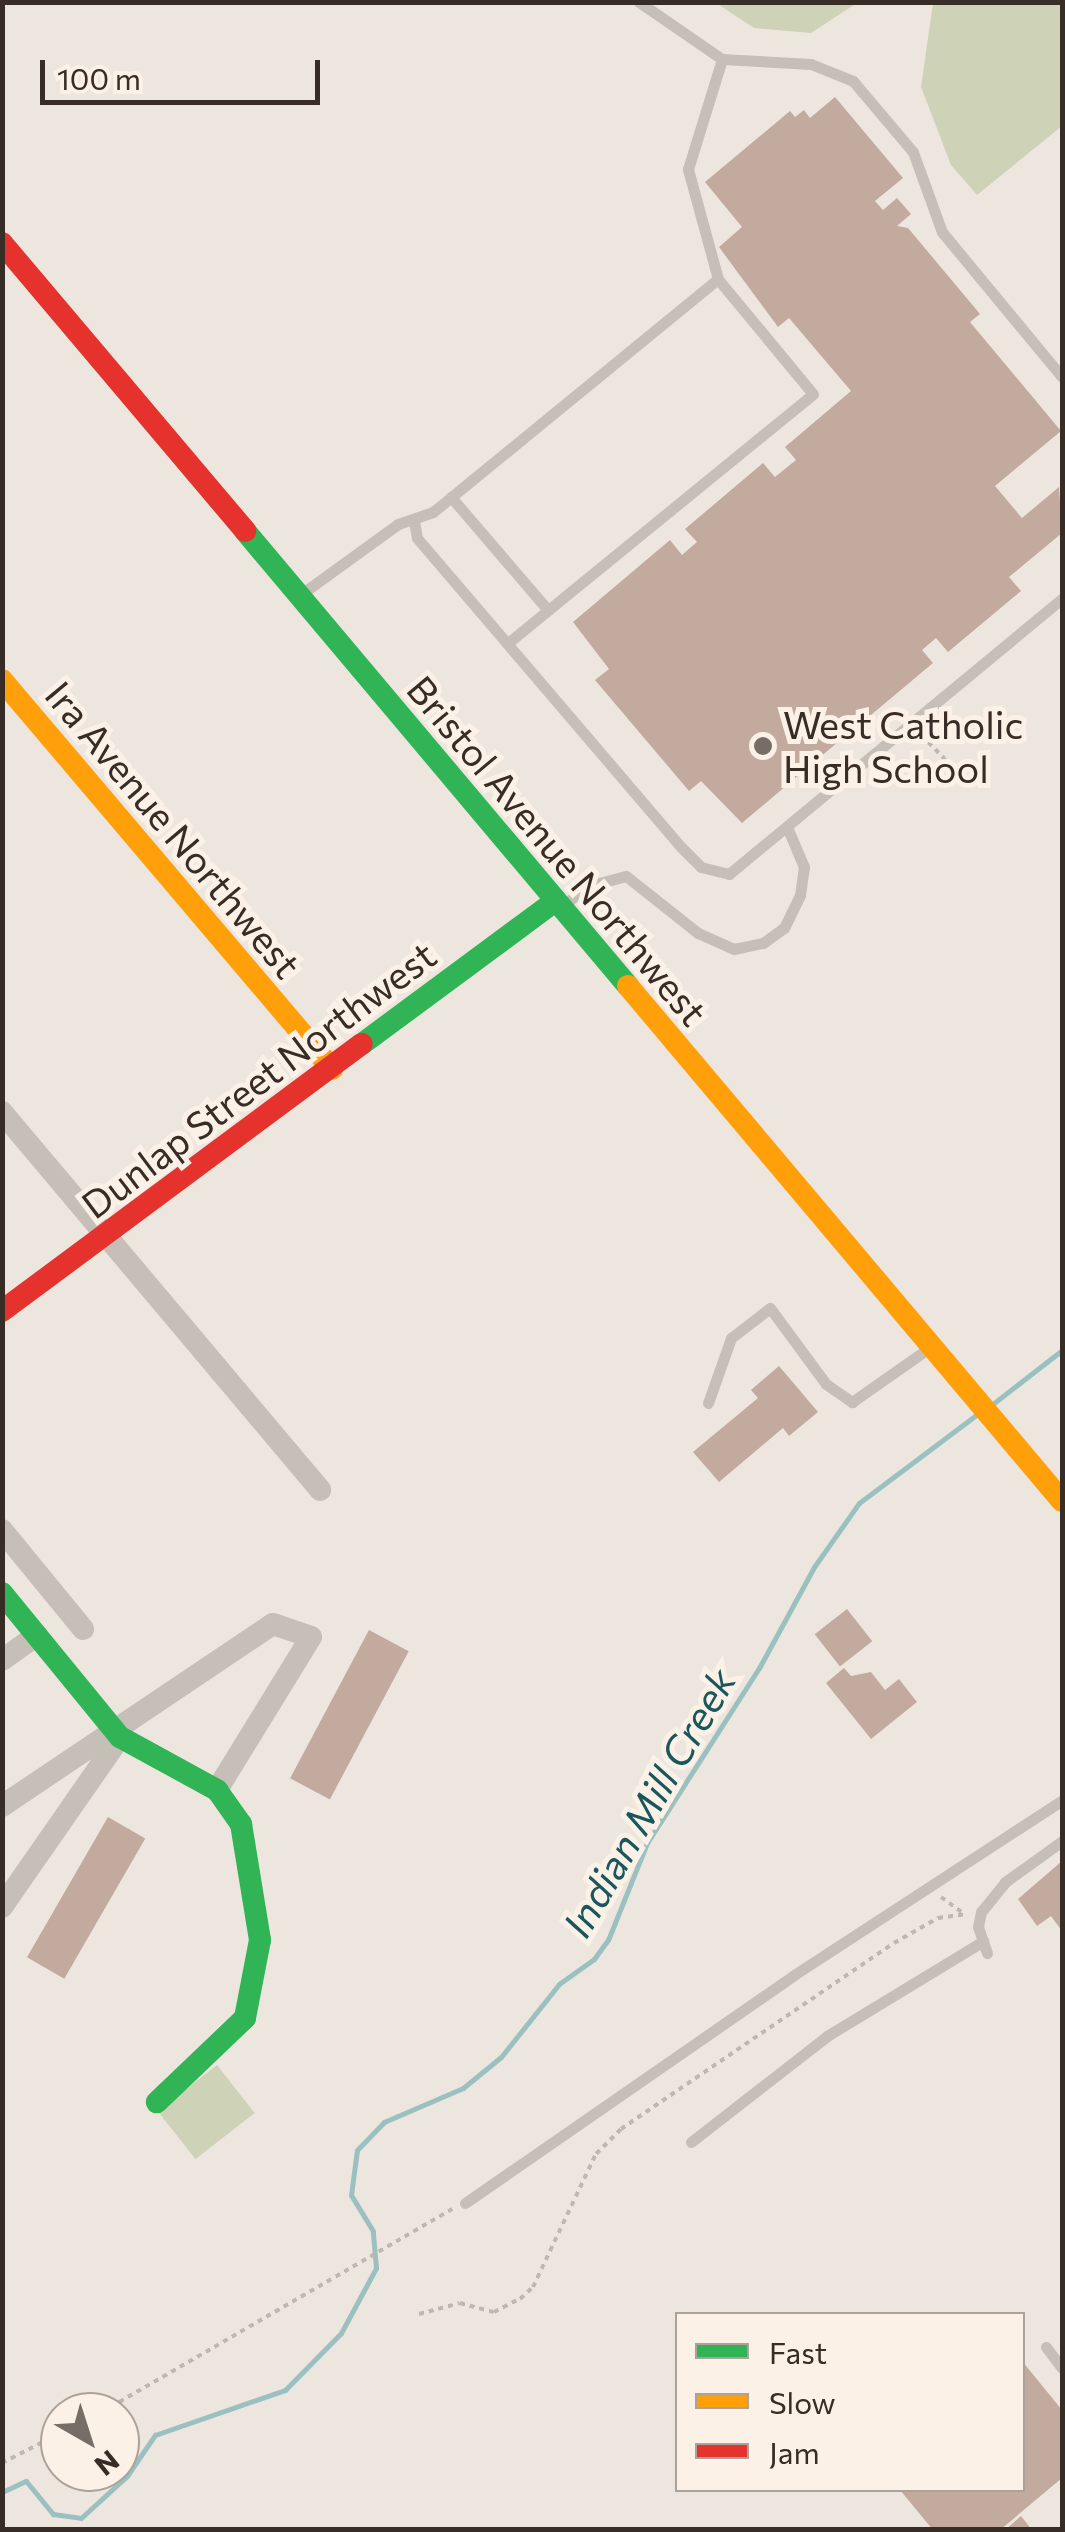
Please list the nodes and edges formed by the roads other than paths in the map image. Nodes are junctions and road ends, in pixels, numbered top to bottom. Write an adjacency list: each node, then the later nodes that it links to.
1 (639, 2): 2 (lane)
2 (722, 60): 4 (lane); 5 (lane)
3 (2, 243): 8 (street, Bristol Avenue Northwest)
4 (718, 278): 6 (lane); 10 (lane)
5 (1062, 377)
6 (451, 497): 7 (lane); 10 (lane)
7 (414, 521): 8 (lane); 11 (lane)
8 (298, 597): 14 (street, Bristol Avenue Northwest)
9 (1062, 599): 13 (lane)
10 (548, 610): 11 (lane)
11 (509, 642): 13 (lane)
12 (2, 680): 15 (street, Ira Avenue Northwest)
13 (787, 827): 14 (lane)
14 (558, 905): 15 (street, Dunlap Street Northwest); 19 (street, Bristol Avenue Northwest)
15 (332, 1069): 17 (street, Dunlap Street Northwest)
16 (2, 1112): 17 (street)
17 (107, 1235): 18 (street, Dunlap Street Northwest); 21 (street)
18 (2, 1312)
19 (933, 1345): 20 (lane); 22 (street, Bristol Avenue Northwest)
20 (708, 1403)
21 (320, 1490)
22 (1062, 1502)
23 (2, 1530): 25 (street)
24 (2, 1593): 26 (street)
25 (82, 1629)
26 (37, 1635): 27 (street); 28 (street)
27 (2, 1660)
28 (117, 1733): 29 (street); 29 (street); 31 (street); 33 (street)
29 (216, 1790): 34 (street)
30 (1062, 1800): 36 (lane)
31 (2, 1806)
32 (1062, 1841): 35 (lane)
33 (2, 1907)
34 (157, 2102)
35 (691, 2142)
36 (466, 2203)
37 (1046, 2347): 38 (lane)
38 (1062, 2368)

